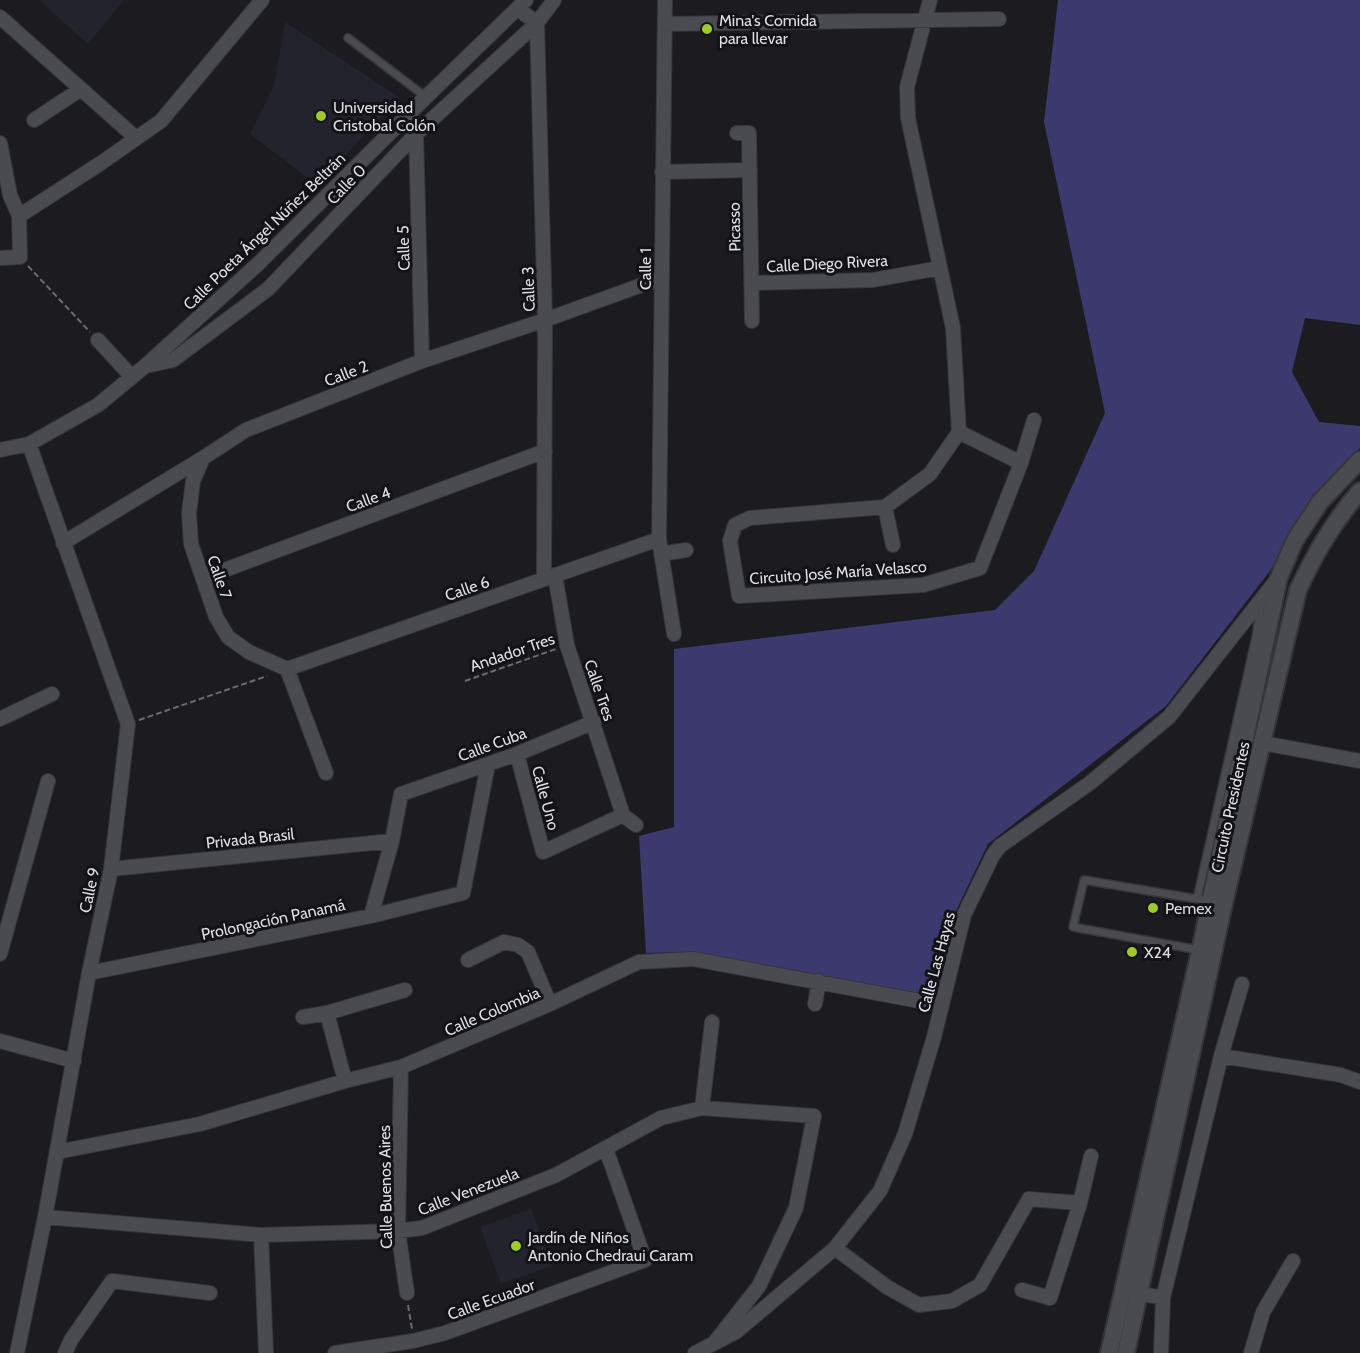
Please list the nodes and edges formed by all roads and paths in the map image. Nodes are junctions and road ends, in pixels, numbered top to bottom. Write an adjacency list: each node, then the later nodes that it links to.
1 (262, 0): 17 (street)
2 (554, 0): 9 (street, Calle 0)
3 (665, 0): 10 (street, Calle 1)
4 (930, 0): 8 (street)
5 (522, 4): 9 (street); 13 (street, Calle Poeta Ángel Núñez Beltrán)
6 (0, 17): 12 (street)
7 (999, 19): 8 (street)
8 (924, 21): 10 (street); 24 (street)
9 (537, 23): 16 (street, Calle 0); 27 (street, Calle 3)
10 (665, 24): 20 (street, Calle 1)
11 (348, 38): 13 (lane)
12 (81, 89): 14 (street); 17 (street)
13 (426, 96): 31 (street, Calle Poeta Ángel Núñez Beltrán)
14 (34, 120)
15 (743, 133): 19 (street, Picasso)
16 (416, 134): 30 (street, Calle 5); 31 (street, Calle 0)
17 (136, 138): 21 (street)
18 (0, 142): 21 (street)
19 (750, 170): 20 (street); 26 (street, Picasso)
20 (662, 172): 25 (street, Calle 1)
21 (19, 216): 22 (street)
22 (20, 257): 23 (street); 29 (path)
23 (0, 258)
24 (940, 268): 26 (street, Calle Diego Rivera); 34 (street)
25 (662, 278): 27 (street, Calle 2); 43 (street, Calle 1)
26 (751, 283): 28 (street, Picasso)
27 (545, 320): 30 (street, Calle 2); 37 (street, Calle 3)
28 (752, 321)
29 (98, 340): 32 (street)
30 (422, 361): 38 (street, Calle 2)
31 (144, 367): 32 (street, Calle Poeta Ángel Núñez Beltrán)
32 (132, 377): 35 (street, Calle Poeta Ángel Núñez Beltrán)
33 (1034, 420): 40 (street)
34 (959, 432): 40 (street); 42 (street)
35 (29, 444): 36 (street, Calle Poeta Ángel Núñez Beltrán); 44 (street, Calle 9)
36 (0, 450)
37 (544, 451): 48 (street, Calle 3); 50 (street, Calle 4)
38 (203, 459): 44 (street, Calle 2); 50 (street, Calle 7)
39 (1360, 460): 49 (main road, Circuito Presidentes)
40 (1021, 463): 42 (street, Circuito José María Velasco)
41 (1360, 491): 60 (main road, Circuito Presidentes)
42 (885, 507): 45 (street)
43 (659, 539): 47 (street, Calle 1); 48 (street, Calle 6)
44 (63, 543): 59 (street, Calle 9)
45 (893, 545)
46 (687, 550): 47 (street)
47 (661, 554): 52 (street, Calle 1)
48 (549, 577): 53 (street, Calle Tres); 54 (street, Calle 6)
49 (1279, 577): 51 (street, Calle Las Hayas); 70 (main road, Circuito Presidentes)
50 (203, 578): 54 (street, Calle 7)
51 (1262, 596): 70 (lane); 81 (street, Calle Las Hayas)
52 (674, 634)
53 (567, 645): 55 (path, Andador Tres); 58 (street, Calle Tres)
54 (287, 669): 59 (path); 64 (street)
55 (465, 681)
56 (52, 694): 57 (street)
57 (0, 719)
58 (594, 722): 61 (street, Calle Cuba); 66 (street, Calle Tres)
59 (128, 723): 69 (street, Calle 9)
60 (1262, 743): 62 (street); 70 (main road, Circuito Presidentes)
61 (517, 753): 63 (street, Calle Cuba); 66 (street, Calle Uno)
62 (1360, 760)
63 (488, 764): 68 (street, Calle Cuba); 71 (street, Prolongación Panamá)
64 (326, 772)
65 (48, 781): 73 (street)
66 (623, 814): 67 (street)
67 (636, 825)
68 (392, 841): 69 (street, Privada Brasil); 71 (street)
69 (111, 869): 75 (street, Calle 9)
70 (1210, 901): 72 (main road, Circuito Presidentes); 72 (lane)
71 (371, 916): 75 (street, Prolongación Panamá)
72 (1206, 952): 104 (main road, Circuito Presidentes); 113 (main road, Circuito Presidentes)
73 (0, 954)
74 (468, 960): 79 (street)
75 (89, 973): 87 (street, Calle 9)
76 (819, 981): 79 (street, Calle Colombia); 80 (street); 81 (street, Calle Colombia)
77 (1242, 984): 86 (street)
78 (405, 990): 82 (street)
79 (550, 1004): 88 (street, Calle Colombia)
80 (814, 1004)
81 (941, 1005): 99 (street, Calle Las Hayas)
82 (327, 1013): 83 (street); 89 (street)
83 (303, 1017)
84 (712, 1022): 91 (street)
85 (0, 1041): 87 (street)
86 (1221, 1056): 90 (street); 105 (street)
87 (74, 1061): 93 (street, Calle 9)
88 (401, 1067): 89 (street, Calle Colombia); 97 (street, Calle Buenos Aires)
89 (345, 1081): 93 (street, Calle Colombia)
90 (1360, 1082)
91 (702, 1108): 92 (street, Calle Venezuela); 107 (street, Calle Venezuela)
92 (606, 1149): 97 (street, Calle Venezuela); 106 (street, Calle Ecuador)
93 (57, 1152): 96 (street, Calle 9)
94 (1091, 1156): 95 (street)
95 (1080, 1203): 99 (street); 101 (street)
96 (45, 1217): 98 (street, Calle Venezuela); 108 (street, Calle 9)
97 (398, 1231): 98 (street, Calle Venezuela); 103 (street, Calle Buenos Aires)
98 (261, 1235): 110 (street)
99 (836, 1248): 107 (street, Calle Las Hayas)
100 (1293, 1262): 116 (street)
101 (1022, 1290)
102 (210, 1293): 109 (street)
103 (407, 1293): 106 (path)
104 (1138, 1293): 105 (street); 114 (main road, Circuito Presidentes)
105 (1163, 1298): 115 (street)
106 (413, 1341): 111 (street, Calle Ecuador)
107 (715, 1342): 112 (street, Calle Las Hayas)
108 (17, 1353)
109 (65, 1353)
110 (266, 1353)
111 (335, 1353)
112 (695, 1353)
113 (1108, 1353)
114 (1126, 1353)
115 (1161, 1353)
116 (1251, 1353)

